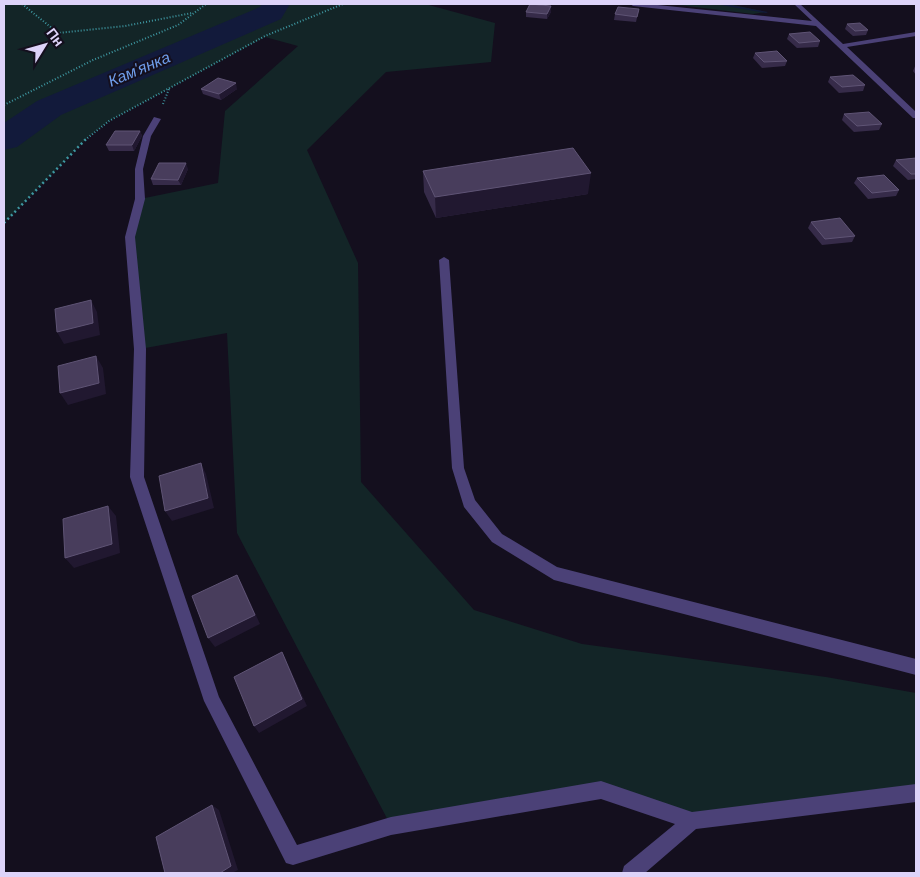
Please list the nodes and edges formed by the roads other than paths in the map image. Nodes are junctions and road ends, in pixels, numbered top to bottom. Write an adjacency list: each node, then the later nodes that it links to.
1 (633, 4): 3 (street)
2 (798, 4): 3 (street)
3 (818, 24): 5 (street)
4 (916, 34): 5 (street)
5 (843, 46): 6 (street)
6 (916, 116)
7 (157, 119): 11 (street)
8 (444, 260): 9 (street)
9 (916, 668)
10 (916, 793): 11 (street)
11 (692, 821): 12 (street)
12 (631, 873)

